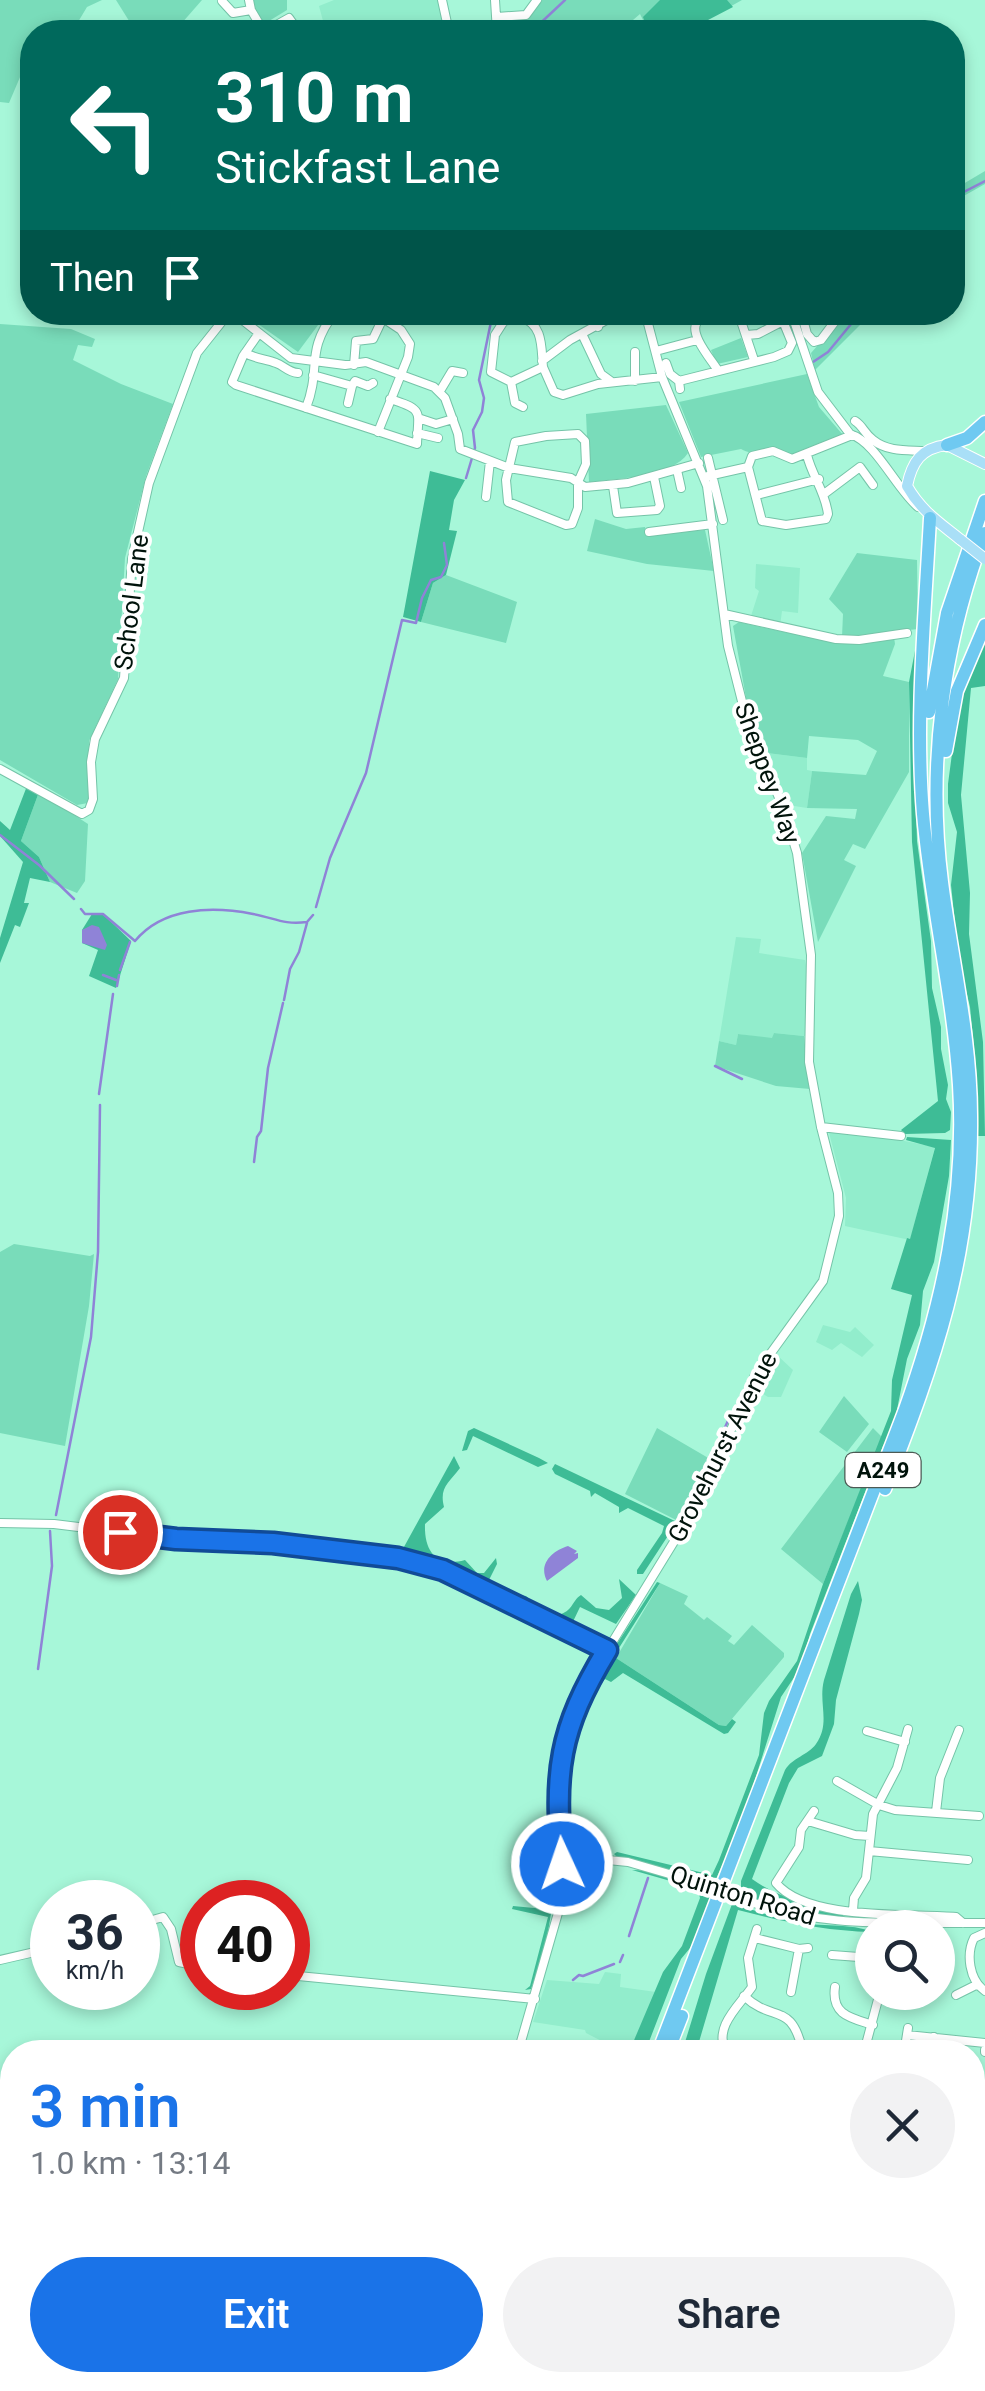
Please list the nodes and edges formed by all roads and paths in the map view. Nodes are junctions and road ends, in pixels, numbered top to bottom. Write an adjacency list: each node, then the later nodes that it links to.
1 (495, 0): 5 (street)
2 (536, 0): 5 (street)
3 (222, 1): 4 (street)
4 (250, 5)
5 (496, 16): 6 (street)
6 (496, 20)
7 (219, 325): 96 (street, School Lane)
8 (249, 325): 25 (street)
9 (327, 325): 32 (street)
10 (380, 325): 36 (street)
11 (392, 325): 43 (street)
12 (501, 325): 47 (street)
13 (534, 325): 35 (street)
14 (597, 325): 24 (street)
15 (602, 325): 24 (street)
16 (648, 325): 29 (street)
17 (697, 325): 28 (street)
18 (743, 325): 26 (street)
19 (775, 325): 26 (street)
20 (785, 325): 33 (street)
21 (795, 325): 60 (street)
22 (805, 325): 23 (street)
23 (832, 325)
24 (598, 328): 27 (street)
25 (259, 333): 31 (street); 32 (street)
26 (747, 334): 33 (street)
27 (583, 336): 35 (street); 41 (street)
28 (696, 340): 29 (street); 38 (street)
29 (656, 351): 44 (street)
30 (636, 352): 46 (street)
31 (245, 353): 37 (street); 56 (street)
32 (313, 359): 36 (street); 42 (street)
33 (754, 360): 38 (street)
34 (666, 363): 38 (street)
35 (543, 364): 47 (street); 50 (street)
36 (354, 365): 43 (street)
37 (281, 368): 40 (street); 45 (street)
38 (717, 369)
39 (463, 372): 52 (street)
40 (298, 374)
41 (601, 374): 48 (street); 50 (street)
42 (313, 375): 51 (street); 56 (street)
43 (399, 375): 52 (street); 53 (street)
44 (662, 377): 46 (street); 70 (street)
45 (277, 381)
46 (635, 381): 48 (street)
47 (511, 382): 55 (street)
48 (612, 382): 50 (street)
49 (373, 383): 51 (street)
50 (598, 384)
51 (352, 386): 54 (street)
52 (440, 391): 57 (street)
53 (390, 399): 58 (street); 61 (street)
54 (348, 402)
55 (523, 406)
56 (306, 408): 61 (street)
57 (453, 418): 58 (street); 69 (street)
58 (421, 419): 62 (street)
59 (985, 422): 64 (highway)
60 (855, 429): 65 (street); 66 (street); 87 (street)
61 (378, 432): 62 (street)
62 (418, 433): 63 (street)
63 (438, 438)
64 (947, 445): 65 (main road); 71 (main road)
65 (925, 451): 87 (main road)
66 (808, 455): 72 (street); 78 (street)
67 (708, 458): 76 (street)
68 (852, 458): 74 (street)
69 (490, 461): 73 (street); 85 (street)
70 (698, 463): 75 (street); 76 (street)
71 (985, 464)
72 (748, 467): 76 (street); 84 (street)
73 (509, 468): 79 (street); 79 (street); 79 (street)
74 (860, 468): 80 (street); 83 (street)
75 (677, 470): 77 (street); 82 (street)
76 (708, 476): 88 (street); 89 (street, Sheppey Way)
77 (654, 477): 81 (street); 81 (street)
78 (818, 480): 83 (street); 84 (street)
79 (578, 482): 81 (street)
80 (873, 485)
81 (613, 486)
82 (681, 488)
83 (824, 494): 84 (street)
84 (758, 495)
85 (486, 497)
86 (985, 501): 97 (highway, A249)
87 (930, 518): 92 (main road, bridge); 97 (highway, A249)
88 (723, 520)
89 (713, 524): 90 (street); 93 (street, Sheppey Way)
90 (649, 532)
91 (985, 532): 97 (highway, A249)
92 (985, 559)
93 (724, 614): 95 (street); 98 (street, Sheppey Way)
94 (985, 626): 97 (highway, A249)
95 (907, 633)
96 (0, 770)
97 (933, 858): 140 (highway, A249); 141 (highway, A249)
98 (821, 1126): 99 (street); 101 (street, Grovehurst Avenue)
99 (901, 1136)
100 (0, 1523): 101 (street)
101 (607, 1650): 115 (street, Grovehurst Avenue)
102 (908, 1729): 105 (street)
103 (959, 1730): 109 (street)
104 (868, 1731): 105 (street)
105 (904, 1742): 107 (street)
106 (844, 1768): 107 (street)
107 (879, 1804): 109 (street); 112 (street)
108 (814, 1811): 111 (street)
109 (936, 1812): 110 (street)
110 (979, 1816)
111 (808, 1821): 112 (street); 116 (street)
112 (870, 1836): 113 (street)
113 (869, 1851): 114 (street); 116 (street)
114 (968, 1860)
115 (562, 1864): 116 (street, Quinton Road, bridge); 135 (street, Grovehurst Avenue)
116 (852, 1915): 117 (street, Quinton Road); 120 (street)
117 (855, 1916)
118 (160, 1919): 127 (street)
119 (955, 1923): 120 (street, Quinton Road)
120 (963, 1923): 121 (street, Quinton Road)
121 (985, 1923)
122 (985, 1933): 129 (street)
123 (30, 1953): 126 (street)
124 (832, 1956): 125 (street)
125 (855, 1957)
126 (0, 1960)
127 (180, 1962)
128 (310, 1977): 135 (street)
129 (976, 1985): 131 (street); 133 (street)
130 (834, 1987): 137 (street)
131 (985, 1991)
132 (790, 1992): 134 (street)
133 (956, 1995)
134 (744, 1996): 142 (street); 143 (street)
135 (535, 1999): 139 (street, Grovehurst Avenue)
136 (876, 2010): 137 (street)
137 (873, 2026): 144 (street)
138 (934, 2037): 145 (street); 146 (street); 147 (street)
139 (522, 2040)
140 (663, 2040)
141 (673, 2040)
142 (723, 2040)
143 (800, 2040)
144 (868, 2040)
145 (906, 2040)
146 (934, 2040)
147 (948, 2040)

